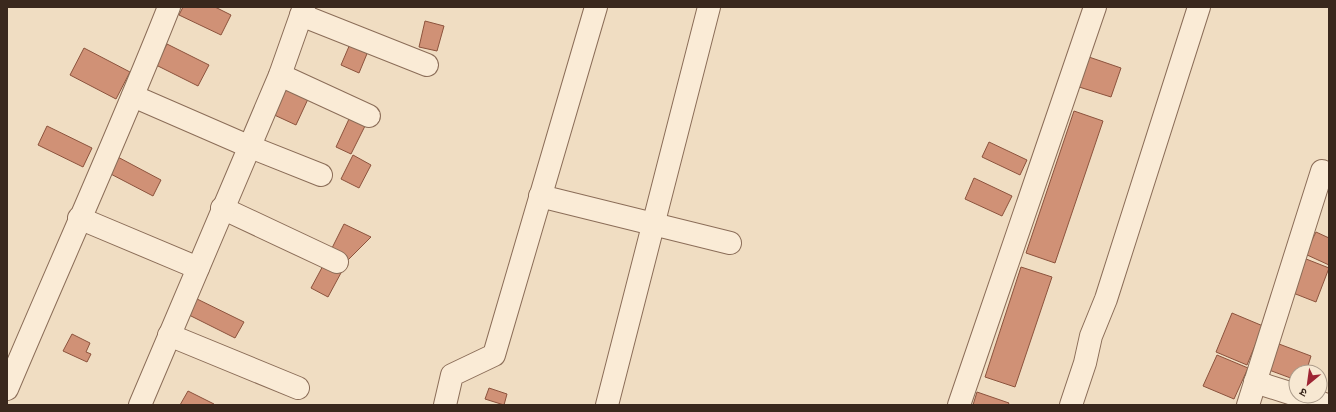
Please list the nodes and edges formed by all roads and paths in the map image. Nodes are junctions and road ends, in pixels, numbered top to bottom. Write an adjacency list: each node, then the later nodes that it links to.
1 (169, 7): 9 (street)
2 (596, 7): 14 (street)
3 (709, 7): 17 (street)
4 (1095, 7): 29 (street)
5 (1199, 7): 30 (street)
6 (303, 11): 7 (street); 8 (street)
7 (427, 65)
8 (280, 75): 10 (street); 11 (street)
9 (134, 96): 11 (street); 16 (street)
10 (369, 116)
11 (248, 146): 13 (street); 15 (street)
12 (1322, 171): 22 (street)
13 (321, 175)
14 (540, 196): 17 (street); 27 (street)
15 (222, 208): 19 (street); 20 (street)
16 (79, 218): 20 (street); 24 (street)
17 (653, 225): 18 (street); 28 (street)
18 (730, 242)
19 (337, 262)
20 (198, 268): 21 (street)
21 (169, 335): 23 (street); 26 (street)
22 (1255, 382): 25 (street); 31 (street)
23 (298, 388)
24 (7, 389)
25 (1288, 392)
26 (145, 403)
27 (445, 405)
28 (607, 405)
29 (960, 405)
30 (1071, 405)
31 (1248, 405)

